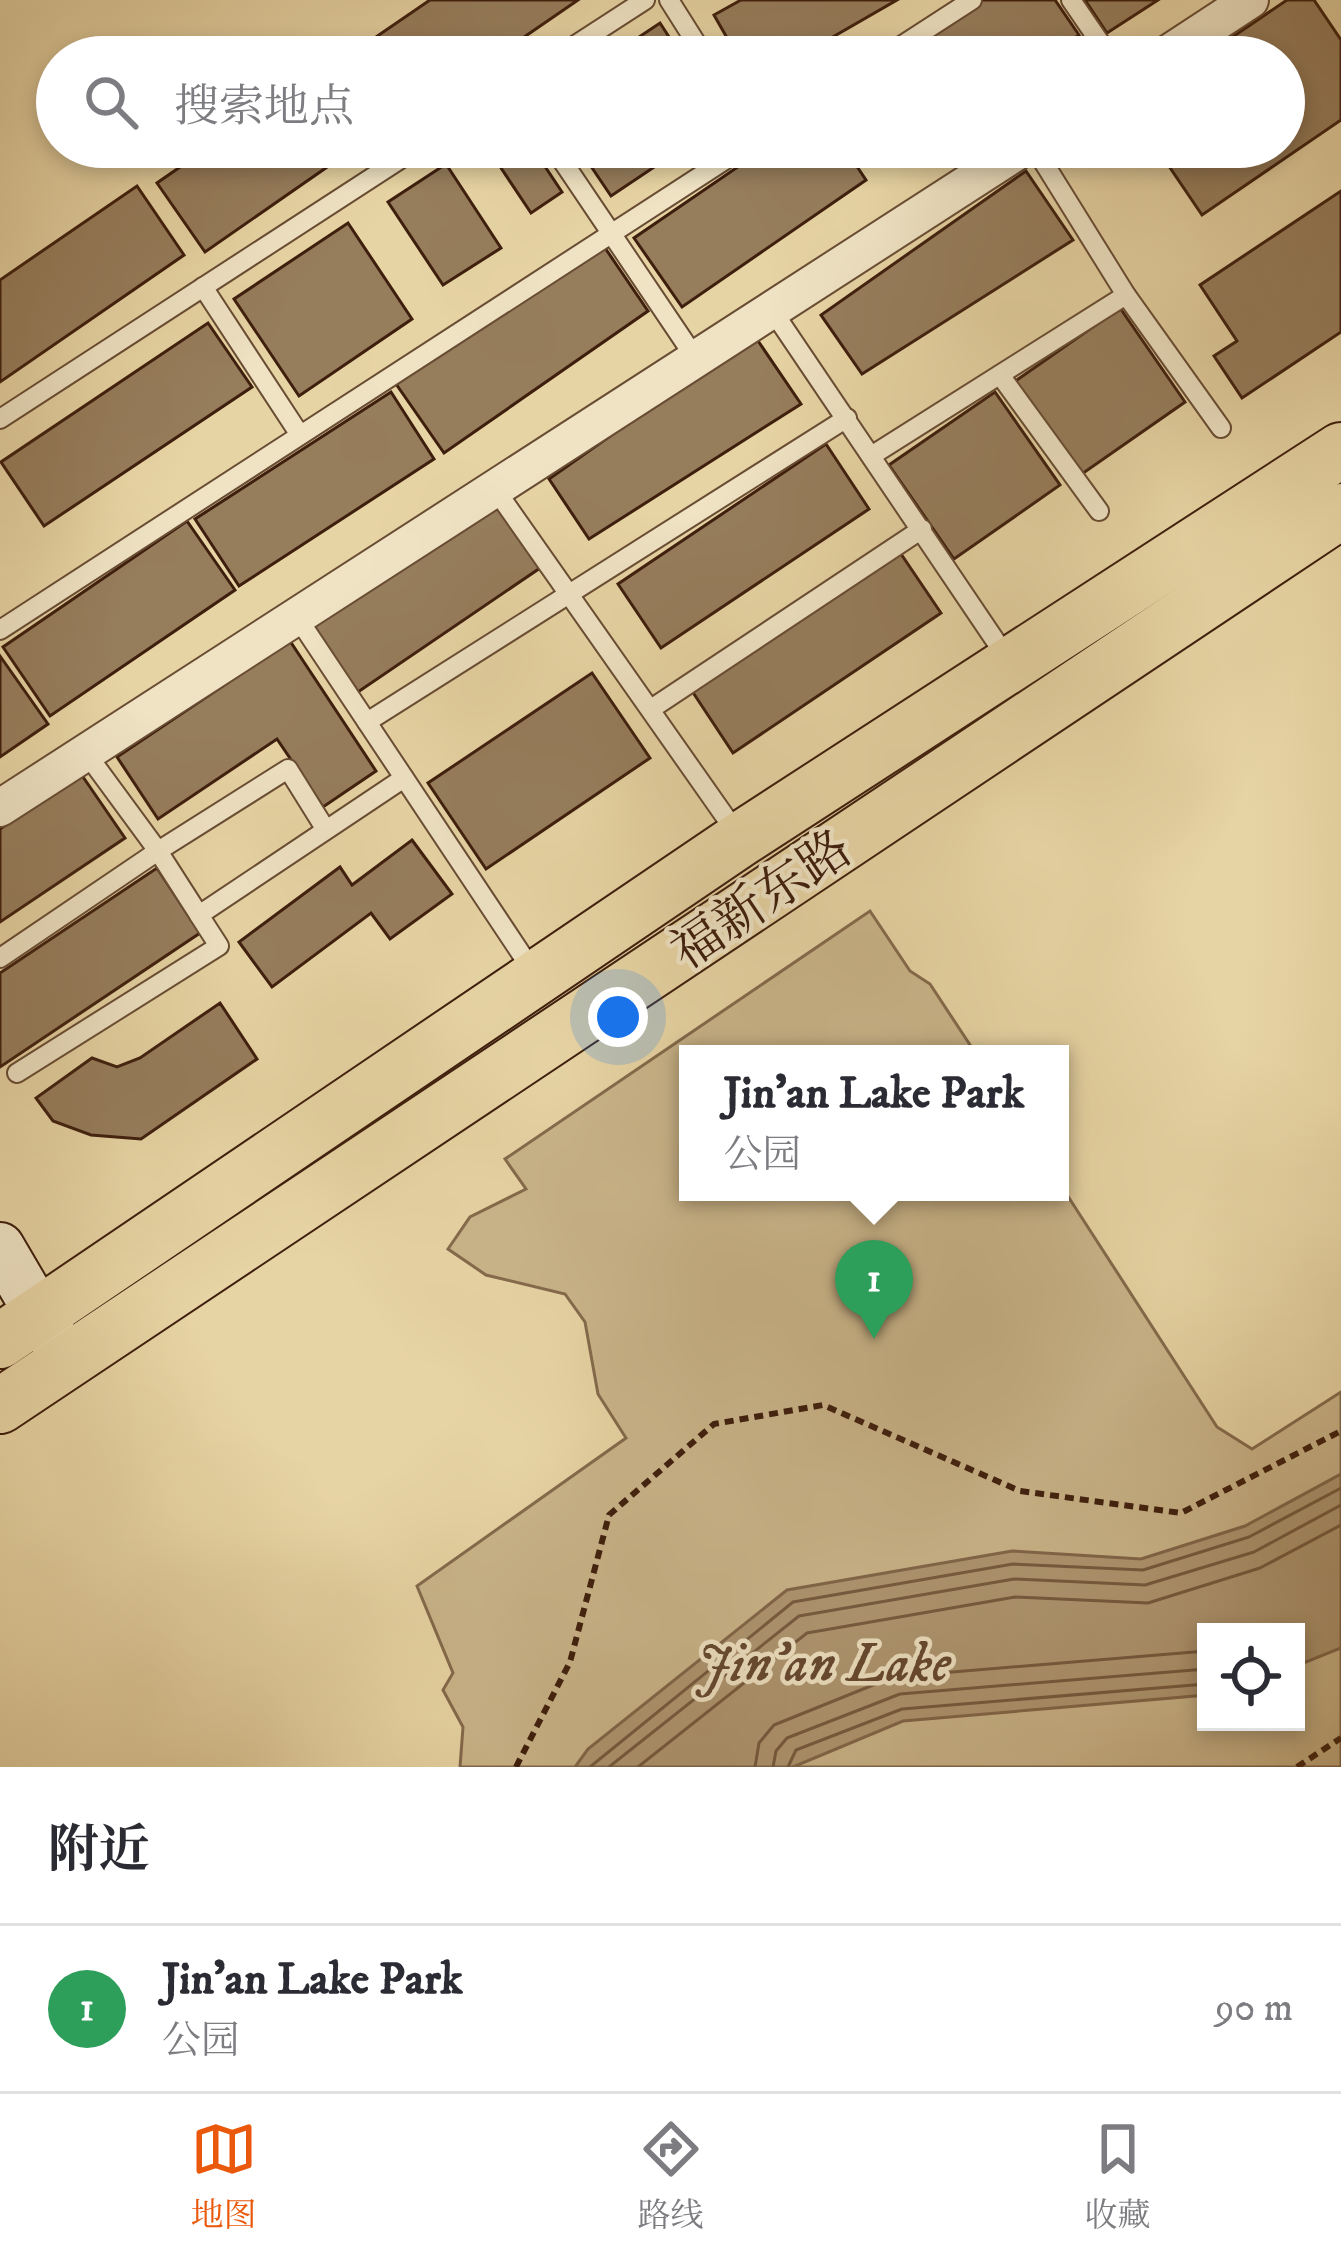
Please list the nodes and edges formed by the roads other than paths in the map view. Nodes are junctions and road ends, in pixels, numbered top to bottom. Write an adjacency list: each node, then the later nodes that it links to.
1 (645, 0): 6 (lane)
2 (669, 0): 7 (lane)
3 (972, 0): 8 (lane)
4 (1071, 0): 9 (lane)
5 (1250, 0): 10 (street)
6 (589, 36)
7 (692, 36)
8 (916, 36)
9 (1096, 36)
10 (1195, 36)
11 (387, 168): 17 (lane)
12 (567, 168): 16 (lane)
13 (712, 168): 16 (lane)
14 (992, 168): 19 (street)
15 (1047, 168): 18 (lane)
16 (610, 234): 20 (lane); 25 (lane)
17 (203, 287): 22 (lane); 25 (lane)
18 (1126, 295): 21 (lane); 24 (lane)
19 (772, 310): 20 (street); 23 (lane)
20 (696, 359): 28 (street)
21 (1000, 374): 27 (lane); 29 (lane)
22 (2, 414)
23 (847, 418): 27 (lane); 32 (lane)
24 (1221, 428)
25 (300, 435): 34 (lane)
26 (1341, 449): 35 (main road, 福新东路)
27 (871, 455): 31 (lane)
28 (495, 489): 32 (lane); 33 (street)
29 (1099, 511)
30 (1341, 511): 50 (main road, 福新东路)
31 (922, 529): 35 (lane); 36 (lane)
32 (570, 595): 36 (lane); 37 (lane)
33 (297, 617): 37 (lane); 38 (street)
34 (0, 631)
35 (1010, 662): 42 (main road, 福新东路)
36 (651, 710): 42 (lane)
37 (368, 722): 39 (lane)
38 (86, 753): 40 (street); 43 (lane)
39 (404, 778): 41 (lane); 46 (lane)
40 (0, 808)
41 (326, 830): 43 (lane); 44 (lane)
42 (741, 839): 46 (main road, 福新东路)
43 (158, 851): 44 (lane); 45 (lane)
44 (199, 915): 47 (lane)
45 (0, 958)
46 (537, 977): 49 (main road, 福新东路)
47 (17, 1073)
48 (0, 1247): 49 (main road)
49 (19, 1328): 50 (main road)
50 (67, 1362): 51 (main road, 福新东路)
51 (7, 1385)

